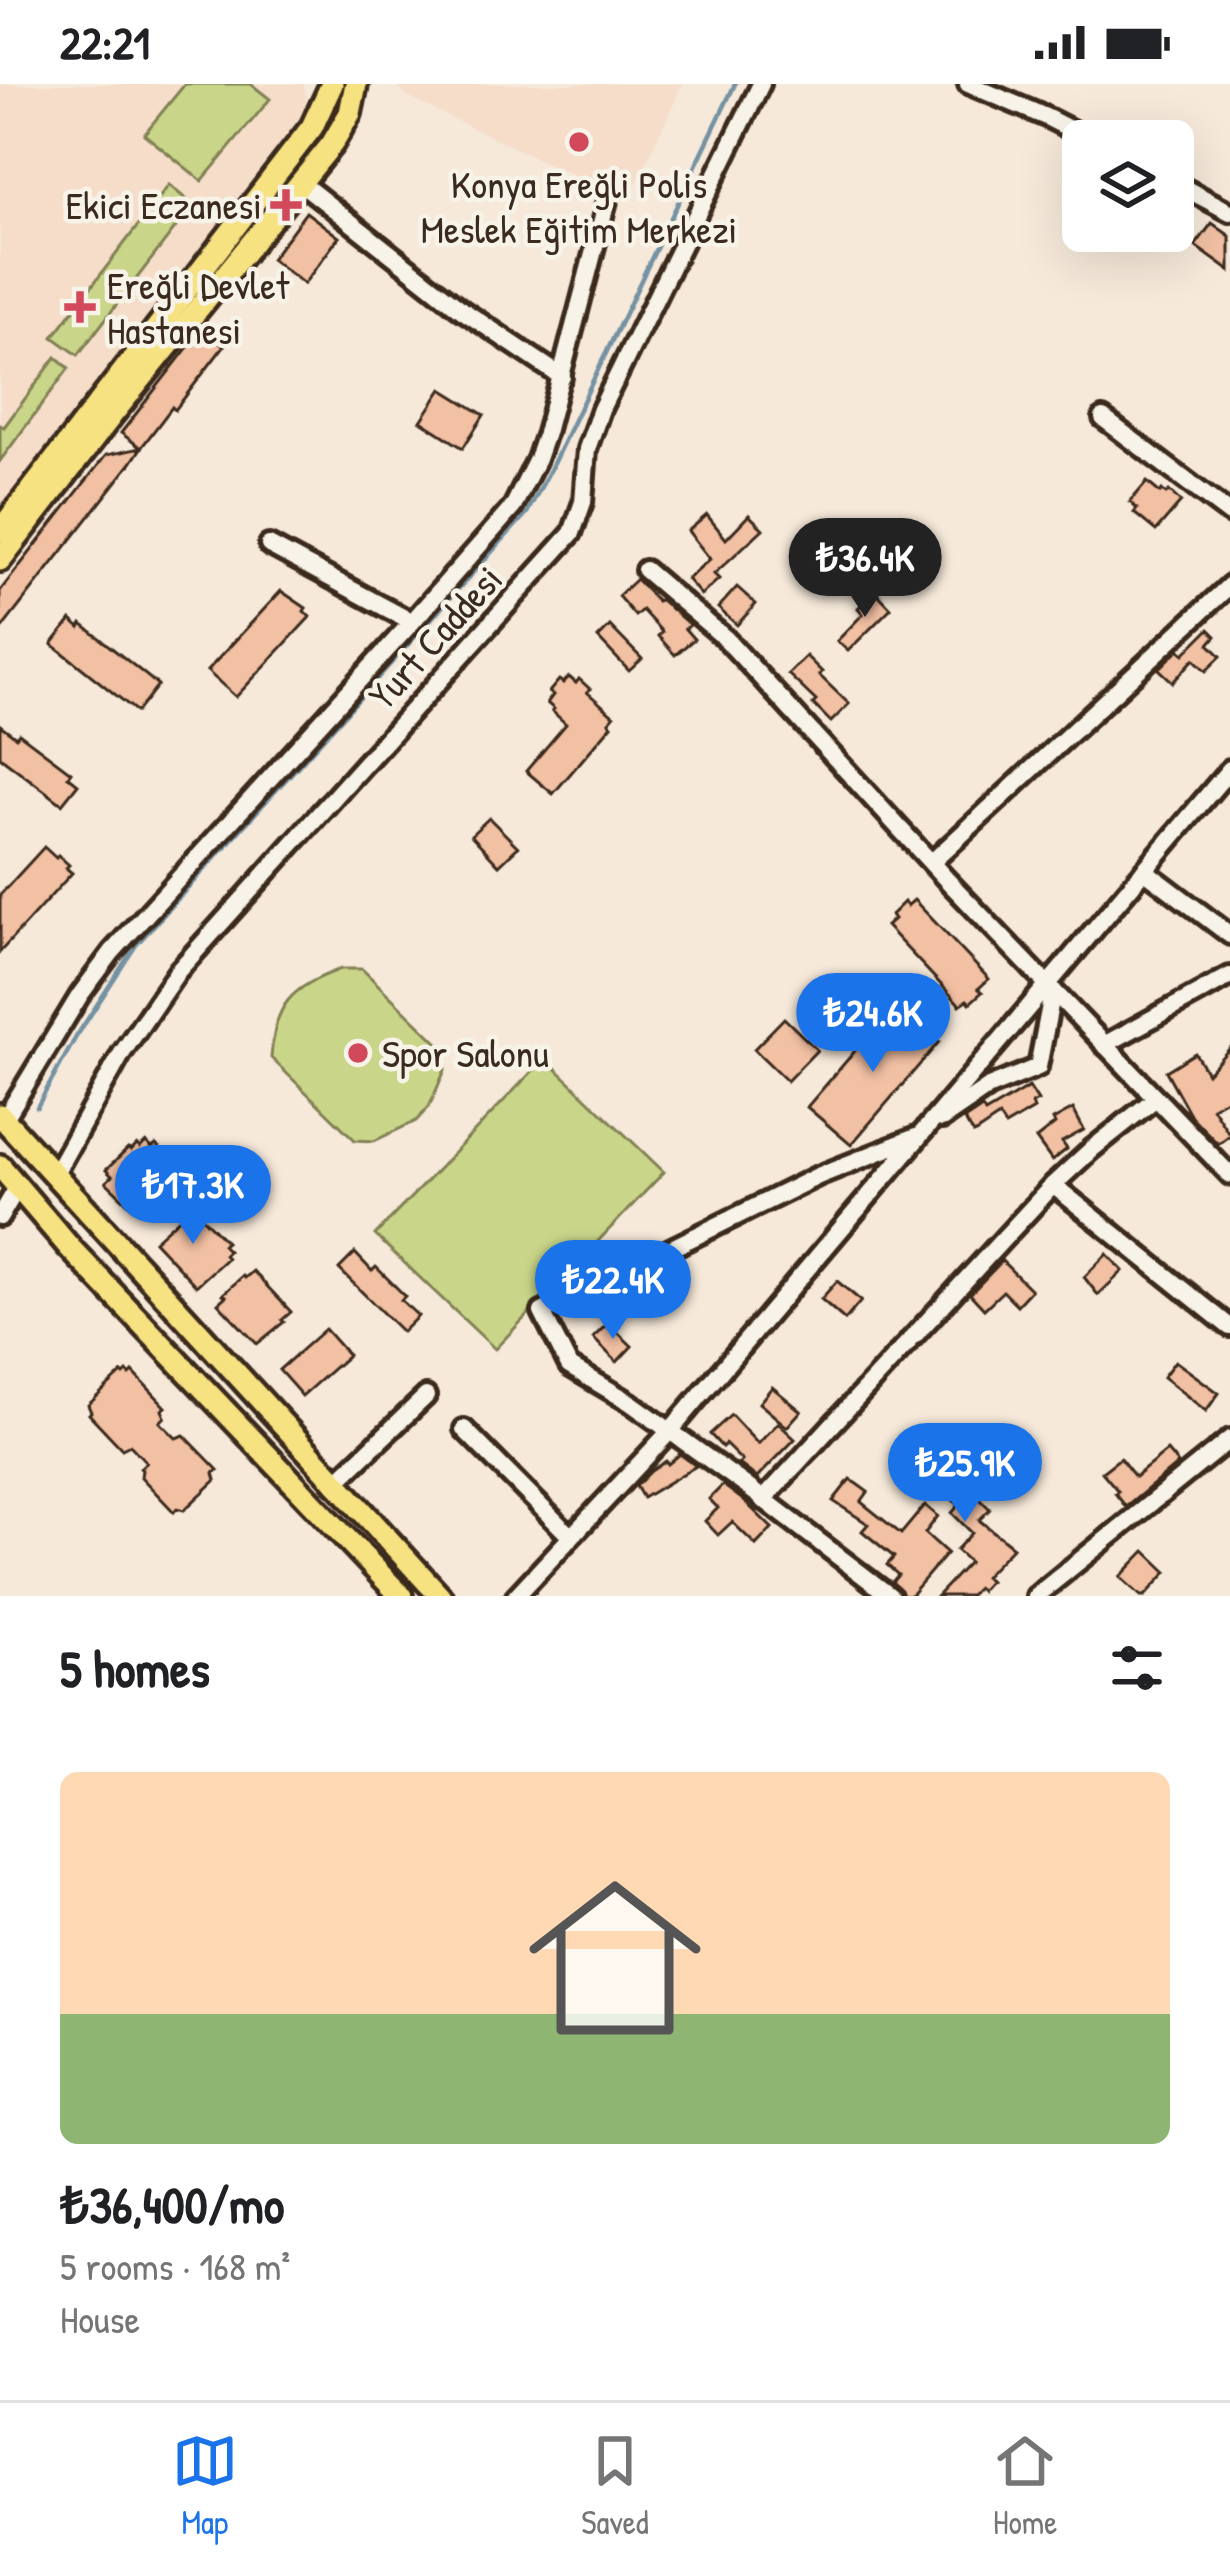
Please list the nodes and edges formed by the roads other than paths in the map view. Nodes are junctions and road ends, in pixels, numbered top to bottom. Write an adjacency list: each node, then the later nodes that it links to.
1 (332, 84): 13 (main road)
2 (356, 84): 6 (main road)
3 (761, 84): 30 (street, Yurt Caddesi)
4 (968, 84): 5 (street)
5 (1062, 125)
6 (301, 183): 10 (street); 15 (main road)
7 (609, 193): 10 (street, Yurt Caddesi)
8 (1194, 193): 9 (street)
9 (1230, 212)
10 (562, 377): 18 (street, Yurt Caddesi)
11 (1102, 418): 12 (street)
12 (1230, 514)
13 (0, 531)
14 (269, 545): 18 (street)
15 (0, 560)
16 (645, 570): 20 (street)
17 (1230, 584): 20 (street)
18 (412, 622): 27 (street, Yurt Caddesi)
19 (1230, 769): 21 (street)
20 (932, 862): 24 (street)
21 (1144, 871): 22 (street); 24 (street)
22 (1230, 935)
23 (1230, 976): 25 (street)
24 (1050, 988): 25 (street); 28 (street); 28 (street)
25 (1104, 1045): 26 (street)
26 (1156, 1099): 31 (street); 32 (street)
27 (2, 1117): 30 (main road)
28 (923, 1132): 38 (street); 38 (street)
29 (0, 1166): 33 (main road)
30 (54, 1175): 40 (main road)
31 (1230, 1175)
32 (1053, 1185): 35 (street); 41 (street)
33 (18, 1186): 34 (street); 43 (main road)
34 (0, 1217)
35 (1230, 1328)
36 (426, 1396): 40 (street)
37 (464, 1429): 42 (street)
38 (670, 1431): 41 (street); 42 (street)
39 (1230, 1438): 47 (street)
40 (334, 1484): 44 (main road)
41 (763, 1499): 46 (street)
42 (571, 1538): 45 (street)
43 (401, 1596)
44 (440, 1596)
45 (516, 1596)
46 (890, 1596)
47 (1036, 1596)

